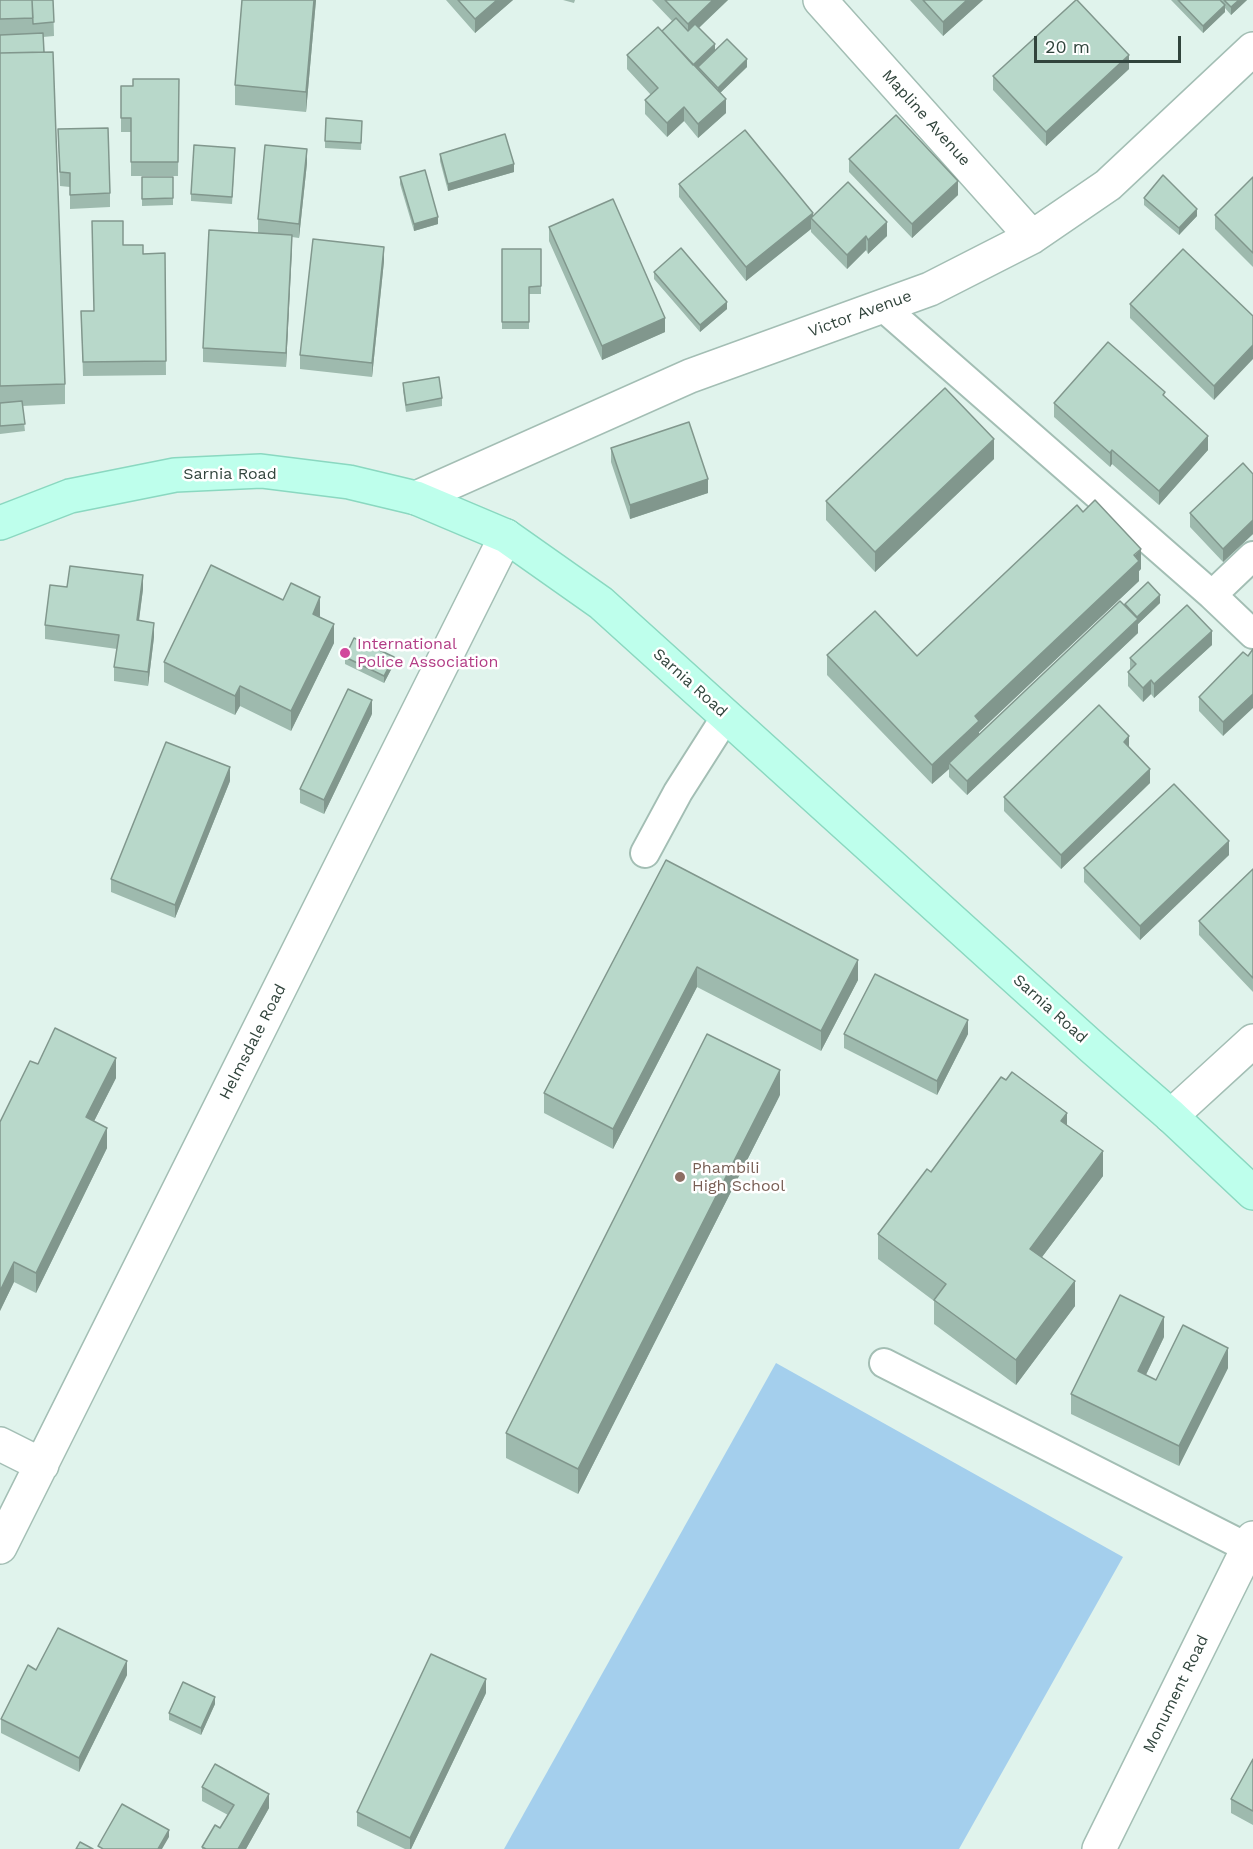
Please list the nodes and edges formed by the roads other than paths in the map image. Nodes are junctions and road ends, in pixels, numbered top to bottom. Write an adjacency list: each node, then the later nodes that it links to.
1 (820, 0): 3 (street, Mapline Avenue)
2 (1253, 49): 3 (street, Victor Avenue)
3 (1032, 237): 4 (street, Victor Avenue)
4 (882, 306): 5 (street, Victor Avenue); 9 (lane)
5 (416, 498): 6 (main road, Sarnia Road); 7 (main road, Sarnia Road)
6 (0, 524)
7 (506, 536): 11 (main road, Sarnia Road); 18 (street, Helmsdale Road)
8 (1253, 556): 9 (lane)
9 (1212, 595): 10 (lane)
10 (1253, 634)
11 (727, 715): 12 (lane); 14 (main road, Sarnia Road)
12 (645, 853)
13 (1253, 1041): 14 (street)
14 (1171, 1116): 15 (main road, Sarnia Road)
15 (1253, 1193)
16 (884, 1363): 19 (lane)
17 (0, 1444): 18 (street)
18 (42, 1465): 20 (street, Helmsdale Road)
19 (1251, 1543): 21 (street, Monument Road)
20 (0, 1547)
21 (1099, 1849)

